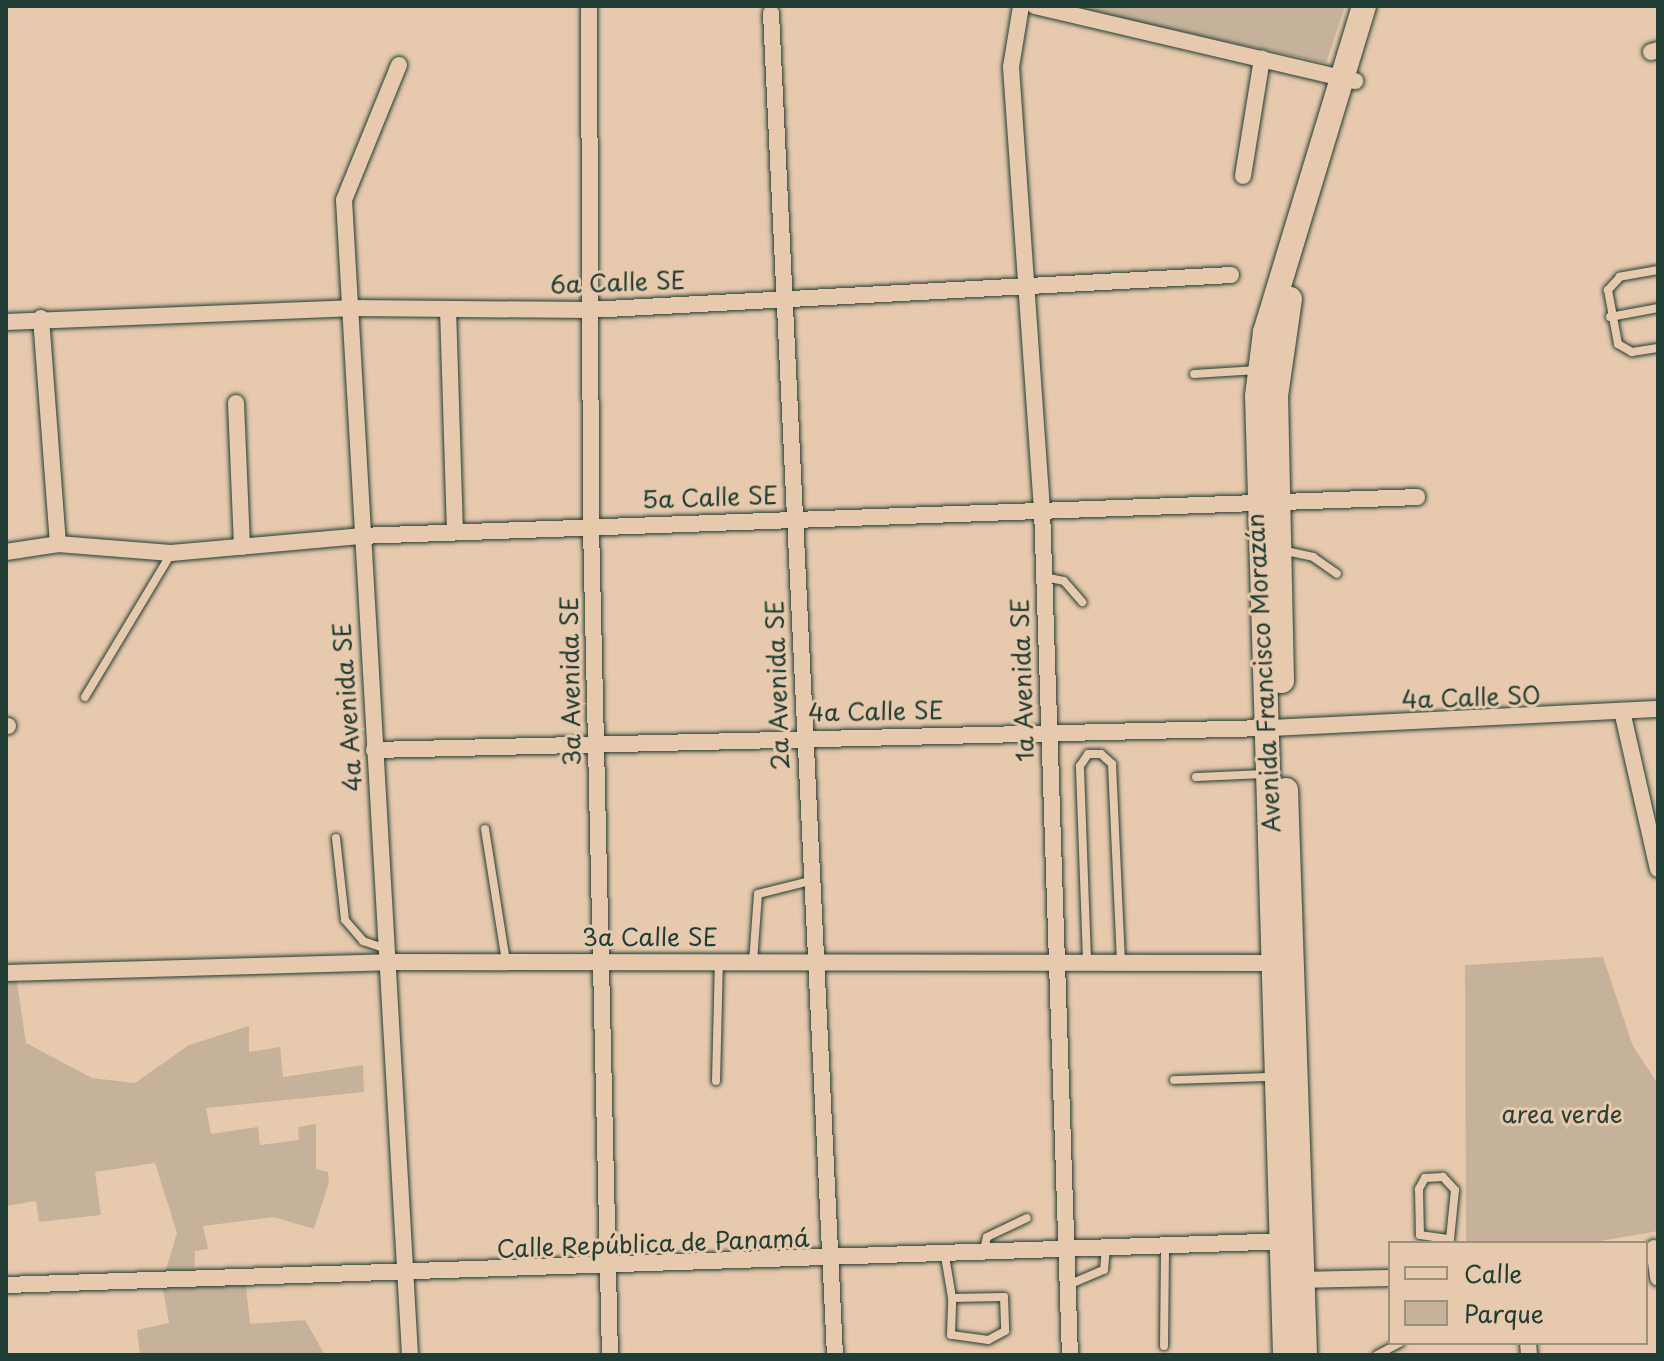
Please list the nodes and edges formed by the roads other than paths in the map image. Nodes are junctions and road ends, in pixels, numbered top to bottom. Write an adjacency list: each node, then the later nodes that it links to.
1 (589, 6): 19 (street, 3a Avenida SE)
2 (1021, 6): 14 (street, 1a Avenida SE)
3 (1035, 6): 7 (street)
4 (1364, 6): 9 (main road, Avenida Francisco Morazán)
5 (1379, 6): 9 (main road, Avenida Francisco Morazán)
6 (771, 13): 15 (street, 2a Avenida SE)
7 (1262, 59): 9 (street); 10 (street)
8 (399, 65): 16 (street, 4a Avenida SE)
9 (1348, 79): 11 (main road, Avenida Francisco Morazán)
10 (1243, 176)
11 (1292, 262): 24 (main road, Avenida Francisco Morazán); 28 (main road, Avenida Francisco Morazán)
12 (1658, 270): 20 (lane)
13 (1231, 275): 14 (street, 6a Calle SE)
14 (1030, 286): 15 (street, 6a Calle SE); 29 (street, 1a Avenida SE)
15 (786, 297): 19 (street, 6a Calle SE); 30 (street, 2a Avenida SE)
16 (350, 308): 18 (street, 6a Calle SE); 21 (street, 6a Calle SE); 33 (street, 4a Avenida SE)
17 (1658, 308): 20 (lane)
18 (448, 309): 19 (street, 6a Calle SE); 32 (street)
19 (589, 310): 31 (street, 3a Avenida SE)
20 (1610, 317): 23 (lane)
21 (41, 318): 22 (street, 6a Calle SE); 34 (street)
22 (6, 322)
23 (1658, 348)
24 (1259, 370): 25 (lane); 28 (main road, Avenida Francisco Morazán)
25 (1194, 374)
26 (236, 403): 35 (street)
27 (1417, 497): 28 (street, 5a Calle SE)
28 (1264, 498): 29 (street, 5a Calle SE); 36 (main road, Avenida Francisco Morazán); 45 (main road, Avenida Francisco Morazán)
29 (1042, 508): 30 (street, 5a Calle SE); 40 (street, 1a Avenida SE)
30 (796, 518): 31 (street, 5a Calle SE); 47 (street, 2a Avenida SE)
31 (591, 526): 32 (street, 5a Calle SE); 48 (street, 3a Avenida SE)
32 (455, 532): 33 (street, 5a Calle SE)
33 (360, 536): 35 (street, 5a Calle SE); 49 (street, 4a Avenida SE)
34 (58, 544): 37 (street, 5a Calle SE); 38 (street, 5a Calle SE)
35 (242, 547): 38 (street, 5a Calle SE)
36 (1276, 550): 39 (lane); 45 (main road, Avenida Francisco Morazán)
37 (6, 552)
38 (171, 553): 42 (lane)
39 (1337, 574)
40 (1043, 577): 41 (lane); 46 (street, 1a Avenida SE)
41 (1082, 602)
42 (85, 697)
43 (1658, 709): 44 (street, 4a Calle SO)
44 (1622, 711): 45 (street, 4a Calle SO); 54 (street)
45 (1276, 728): 46 (street, 4a Calle SE); 50 (main road, Avenida Francisco Morazán); 65 (main road, Avenida Francisco Morazán)
46 (1048, 731): 47 (street, 4a Calle SE); 57 (street, 1a Avenida SE)
47 (801, 736): 48 (street, 4a Calle SE); 55 (street, 2a Avenida SE)
48 (595, 743): 49 (street, 4a Calle SE); 60 (street, 3a Avenida SE)
49 (374, 750): 56 (street, 4a Avenida SE)
50 (1270, 773): 51 (lane); 65 (main road, Avenida Francisco Morazán)
51 (1196, 777)
52 (485, 829): 59 (lane)
53 (336, 838): 56 (lane)
54 (1658, 869)
55 (810, 881): 62 (lane); 63 (street, 2a Avenida SE)
56 (387, 956): 59 (street, 3a Calle SE); 66 (street, 3a Calle SE); 81 (street, 4a Avenida SE)
57 (1056, 959): 58 (street, 3a Calle SE); 63 (street, 3a Calle SE); 76 (street, 1a Avenida SE)
58 (1087, 960): 64 (street, 3a Calle SE); 64 (lane)
59 (506, 961): 60 (street, 3a Calle SE)
60 (602, 961): 61 (street, 3a Calle SE); 80 (street, 3a Avenida SE)
61 (719, 962): 62 (street, 3a Calle SE); 69 (lane)
62 (753, 962): 63 (street, 3a Calle SE)
63 (815, 963): 79 (street, 2a Avenida SE)
64 (1121, 963): 65 (street, 3a Calle SE)
65 (1284, 963): 67 (main road, Avenida Francisco Morazán); 71 (main road, Avenida Francisco Morazán)
66 (6, 973)
67 (1277, 1077): 68 (lane); 71 (main road, Avenida Francisco Morazán)
68 (1174, 1080)
69 (716, 1081)
70 (1027, 1218): 77 (lane)
71 (1291, 1241): 73 (street, Calle República de Panamá); 84 (main road, Avenida Francisco Morazán)
72 (1450, 1241): 72 (lane)
73 (1165, 1245): 74 (street, Calle República de Panamá); 89 (lane)
74 (1106, 1248): 76 (street, Calle República de Panamá); 86 (lane)
75 (1653, 1248): 83 (street)
76 (1065, 1250): 77 (street, Calle República de Panamá); 86 (street, 1a Avenida SE)
77 (983, 1254): 78 (street, Calle República de Panamá)
78 (945, 1256): 79 (street, Calle República de Panamá); 87 (lane)
79 (831, 1262): 80 (street, Calle República de Panamá); 92 (street, 2a Avenida SE)
80 (609, 1270): 81 (street, Calle República de Panamá); 91 (street, 3a Avenida SE)
81 (405, 1275): 85 (street, Calle República de Panamá); 90 (street, 4a Avenida SE)
82 (1388, 1278): 84 (street)
83 (1658, 1278)
84 (1293, 1279): 94 (main road, Avenida Francisco Morazán); 95 (main road, Avenida Francisco Morazán)
85 (6, 1285)
86 (1067, 1286): 93 (street, 1a Avenida SE)
87 (952, 1298): 87 (lane)
88 (1396, 1345): 96 (lane)
89 (1164, 1346)
90 (410, 1355)
91 (610, 1355)
92 (835, 1355)
93 (1070, 1355)
94 (1285, 1355)
95 (1305, 1355)
96 (1377, 1355)

